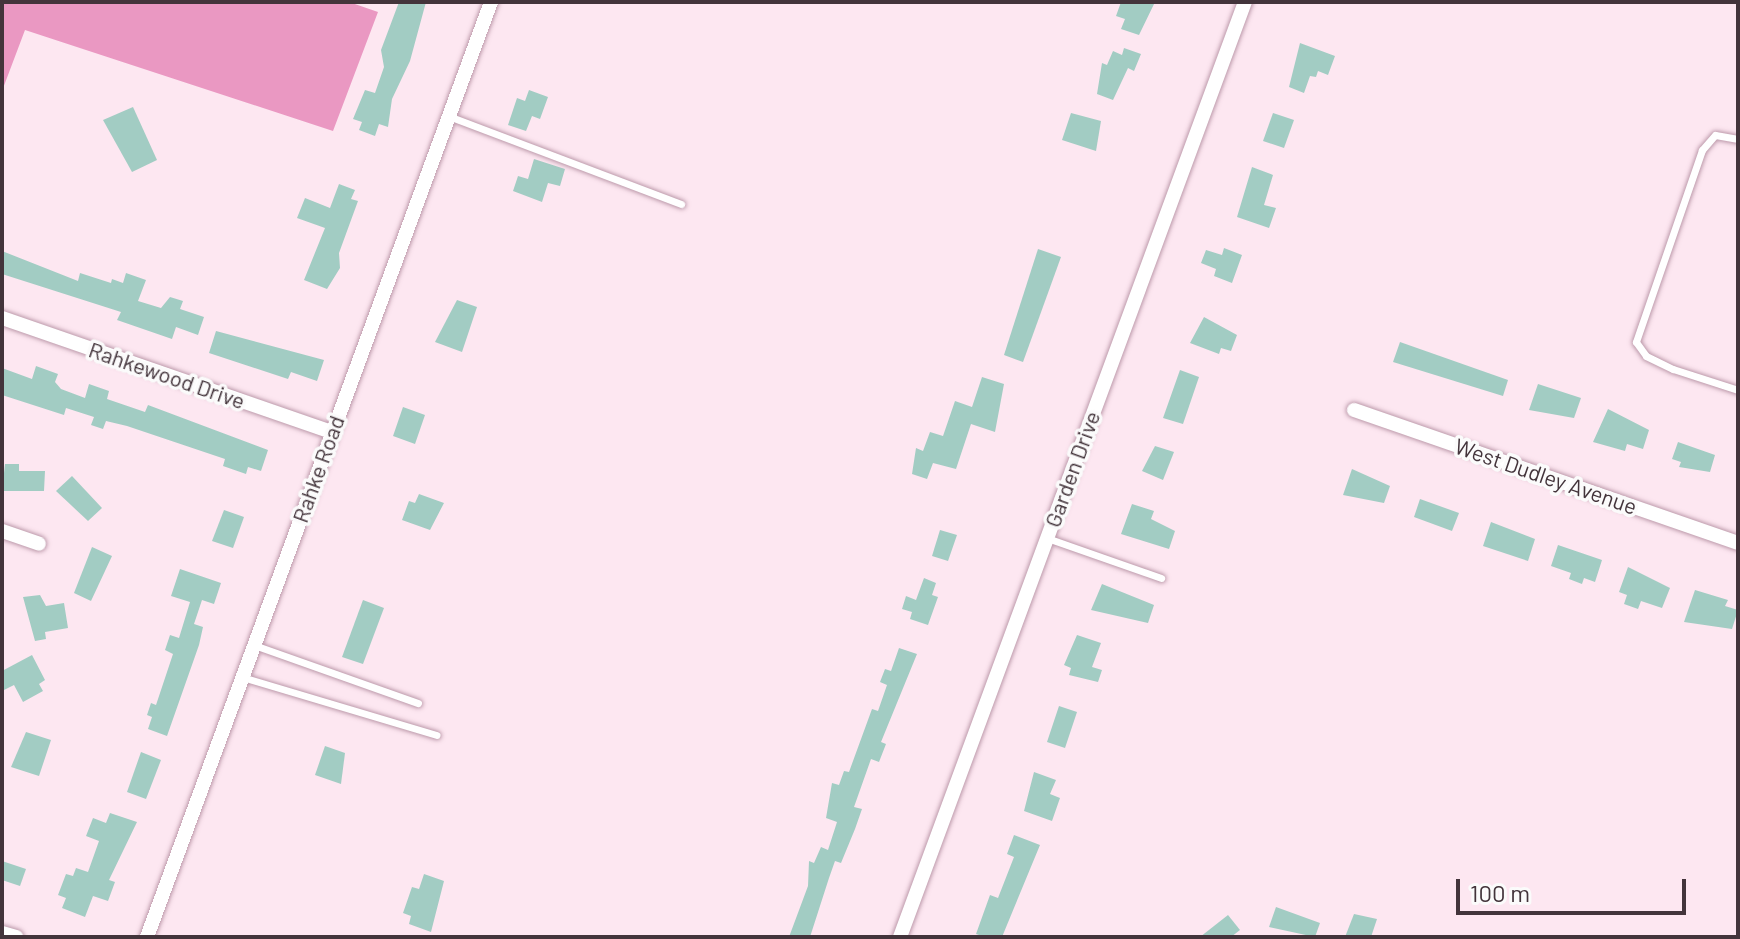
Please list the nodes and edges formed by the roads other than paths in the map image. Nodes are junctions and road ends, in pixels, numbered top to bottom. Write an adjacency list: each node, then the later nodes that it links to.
1 (491, 2): 3 (street, Rahke Road)
2 (1245, 2): 11 (street, Garden Drive)
3 (451, 117): 5 (lane); 9 (street, Rahke Road)
4 (1738, 139): 7 (lane)
5 (681, 204)
6 (2, 318): 9 (street, Rahkewood Drive)
7 (1738, 390)
8 (1354, 410): 12 (street, West Dudley Avenue)
9 (332, 432): 15 (street, Rahke Road)
10 (2, 531): 13 (street)
11 (1047, 538): 14 (lane); 22 (street, Garden Drive)
12 (1738, 543)
13 (39, 544)
14 (1161, 578)
15 (254, 645): 16 (street, Rahke Road); 17 (lane)
16 (242, 677): 18 (lane); 21 (street, Rahke Road)
17 (418, 703)
18 (437, 735)
19 (2, 933): 20 (street)
20 (16, 937)
21 (147, 937)
22 (900, 937)

